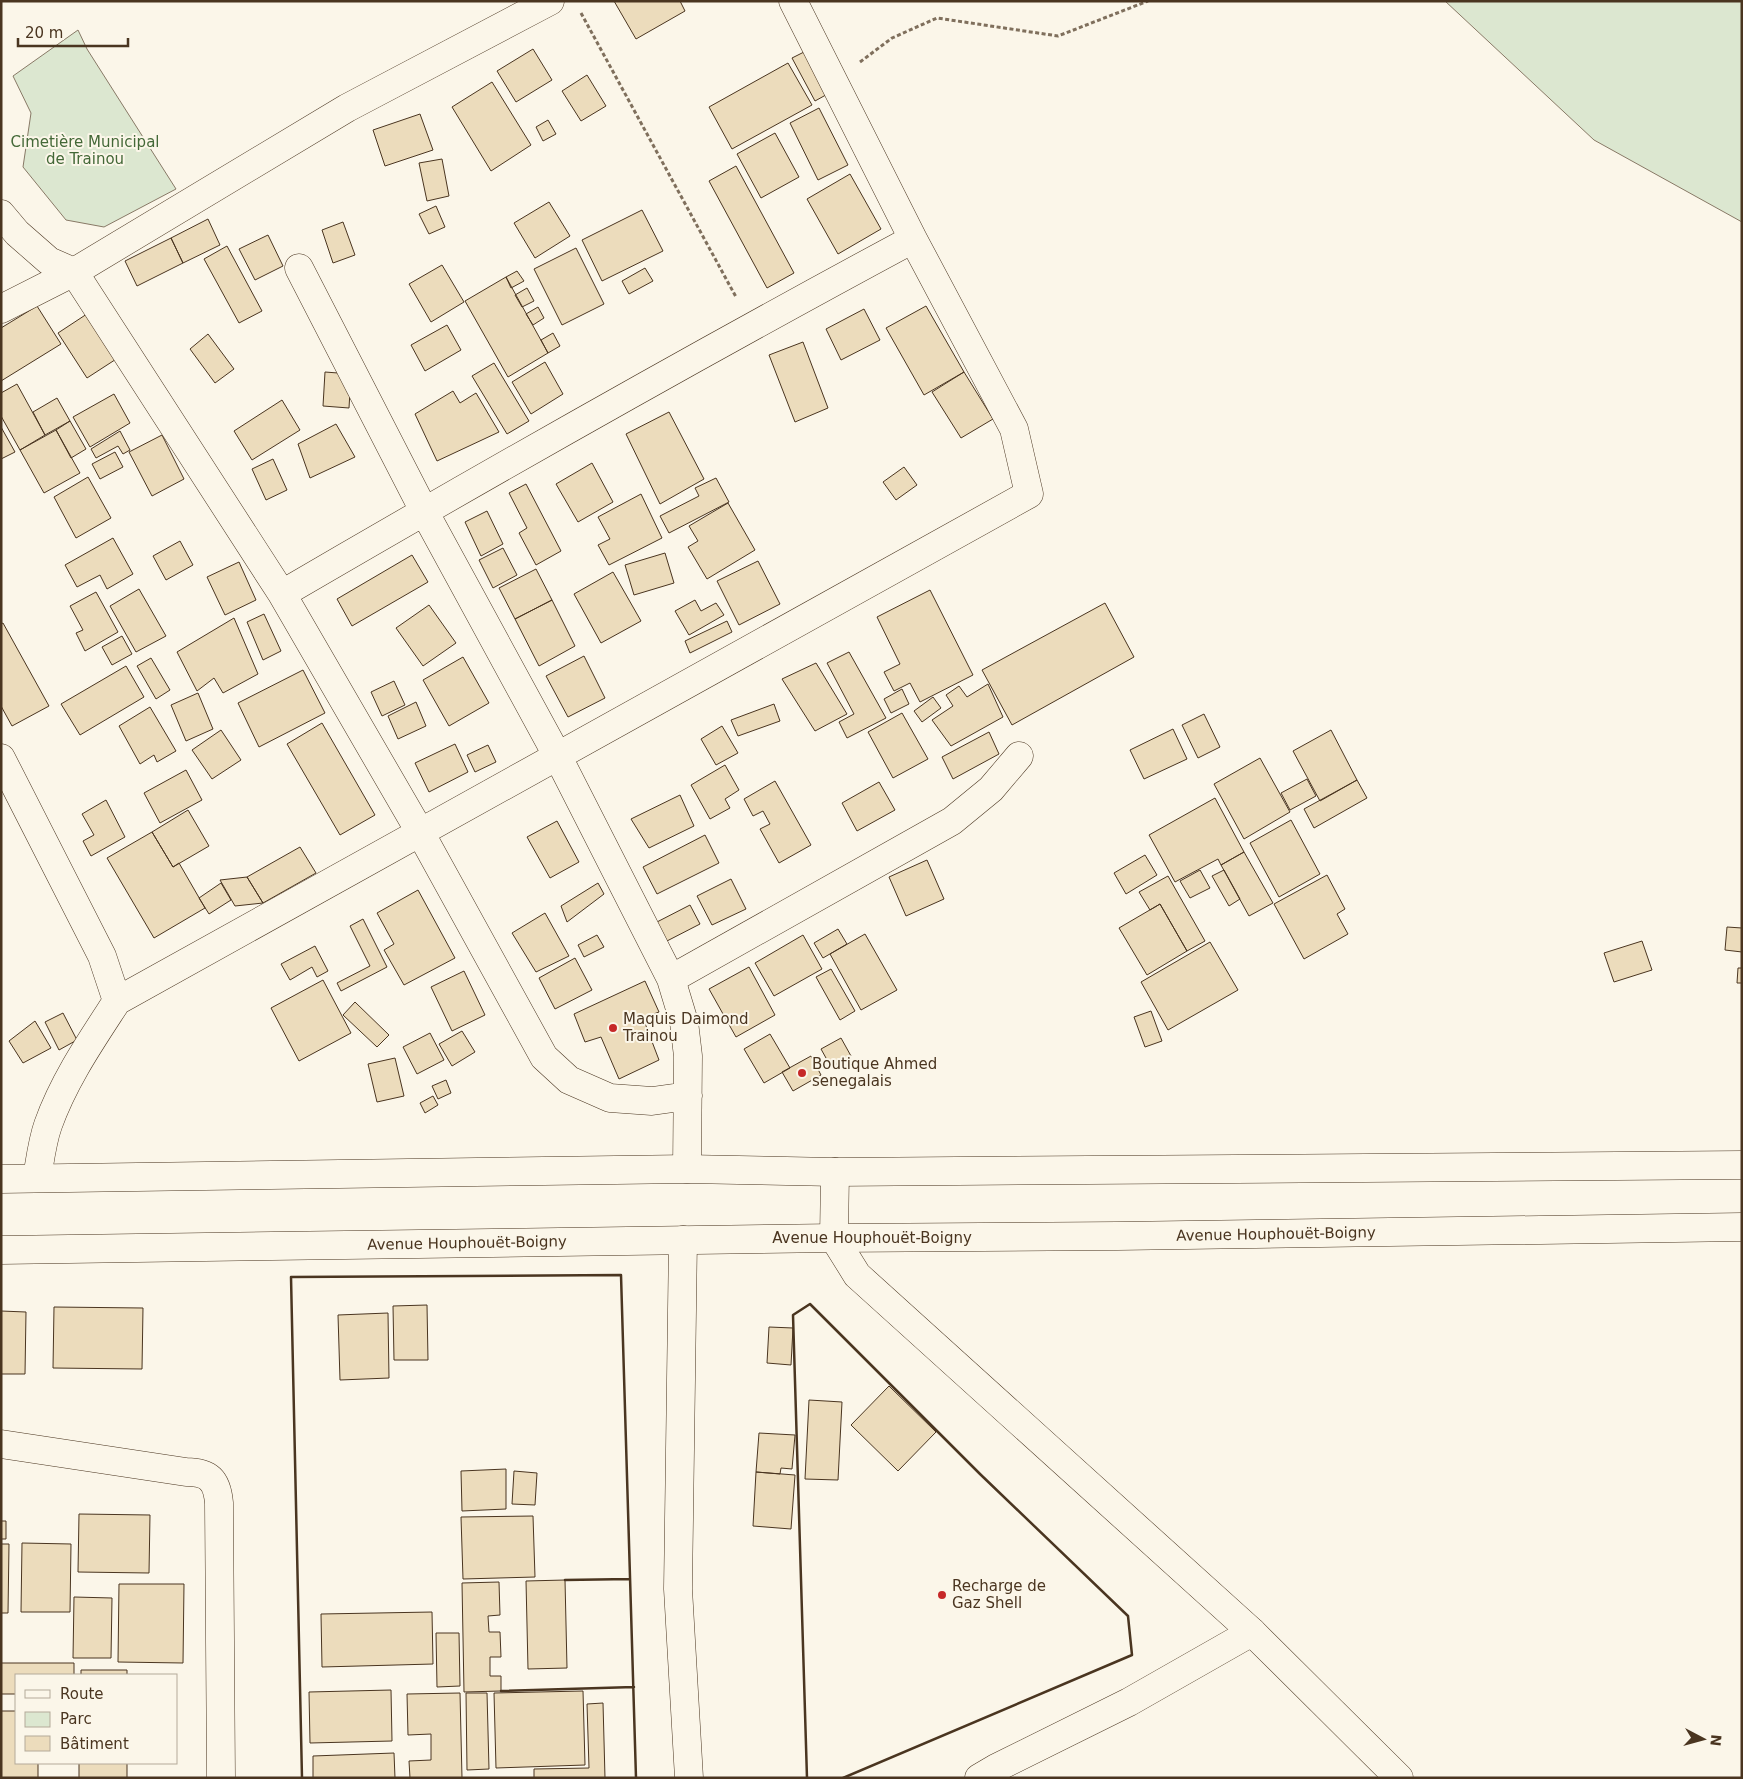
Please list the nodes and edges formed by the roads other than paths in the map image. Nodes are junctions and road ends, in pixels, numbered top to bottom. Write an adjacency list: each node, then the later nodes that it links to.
1 (550, 1): 6 (main road)
2 (793, 1): 4 (main road)
3 (1, 214): 6 (main road)
4 (913, 239): 8 (main road); 11 (main road)
5 (299, 268): 8 (main road)
6 (74, 272): 7 (main road); 9 (main road)
7 (1, 309)
8 (424, 511): 9 (main road); 11 (main road)
9 (282, 594): 13 (main road)
10 (1019, 756): 14 (main road)
11 (558, 757): 13 (main road); 14 (main road)
12 (1, 758): 15 (main road)
13 (420, 832): 15 (main road); 16 (main road)
14 (671, 979): 16 (main road)
15 (117, 1001): 20 (main road)
16 (688, 1096): 18 (main road)
17 (1742, 1164): 19 (main road)
18 (687, 1169): 19 (main road); 20 (main road)
19 (835, 1172): 23 (main road)
20 (37, 1178): 21 (main road)
21 (1, 1179)
22 (1742, 1227): 23 (main road, Avenue Houphouët-Boigny)
23 (834, 1238): 24 (main road, Avenue Houphouët-Boigny); 27 (main road)
24 (682, 1240): 25 (main road, Avenue Houphouët-Boigny); 30 (main road)
25 (1, 1250)
26 (1, 1444): 29 (main road)
27 (1252, 1632): 28 (main road); 31 (main road)
28 (994, 1774)
29 (221, 1778)
30 (689, 1778)
31 (1399, 1778)

